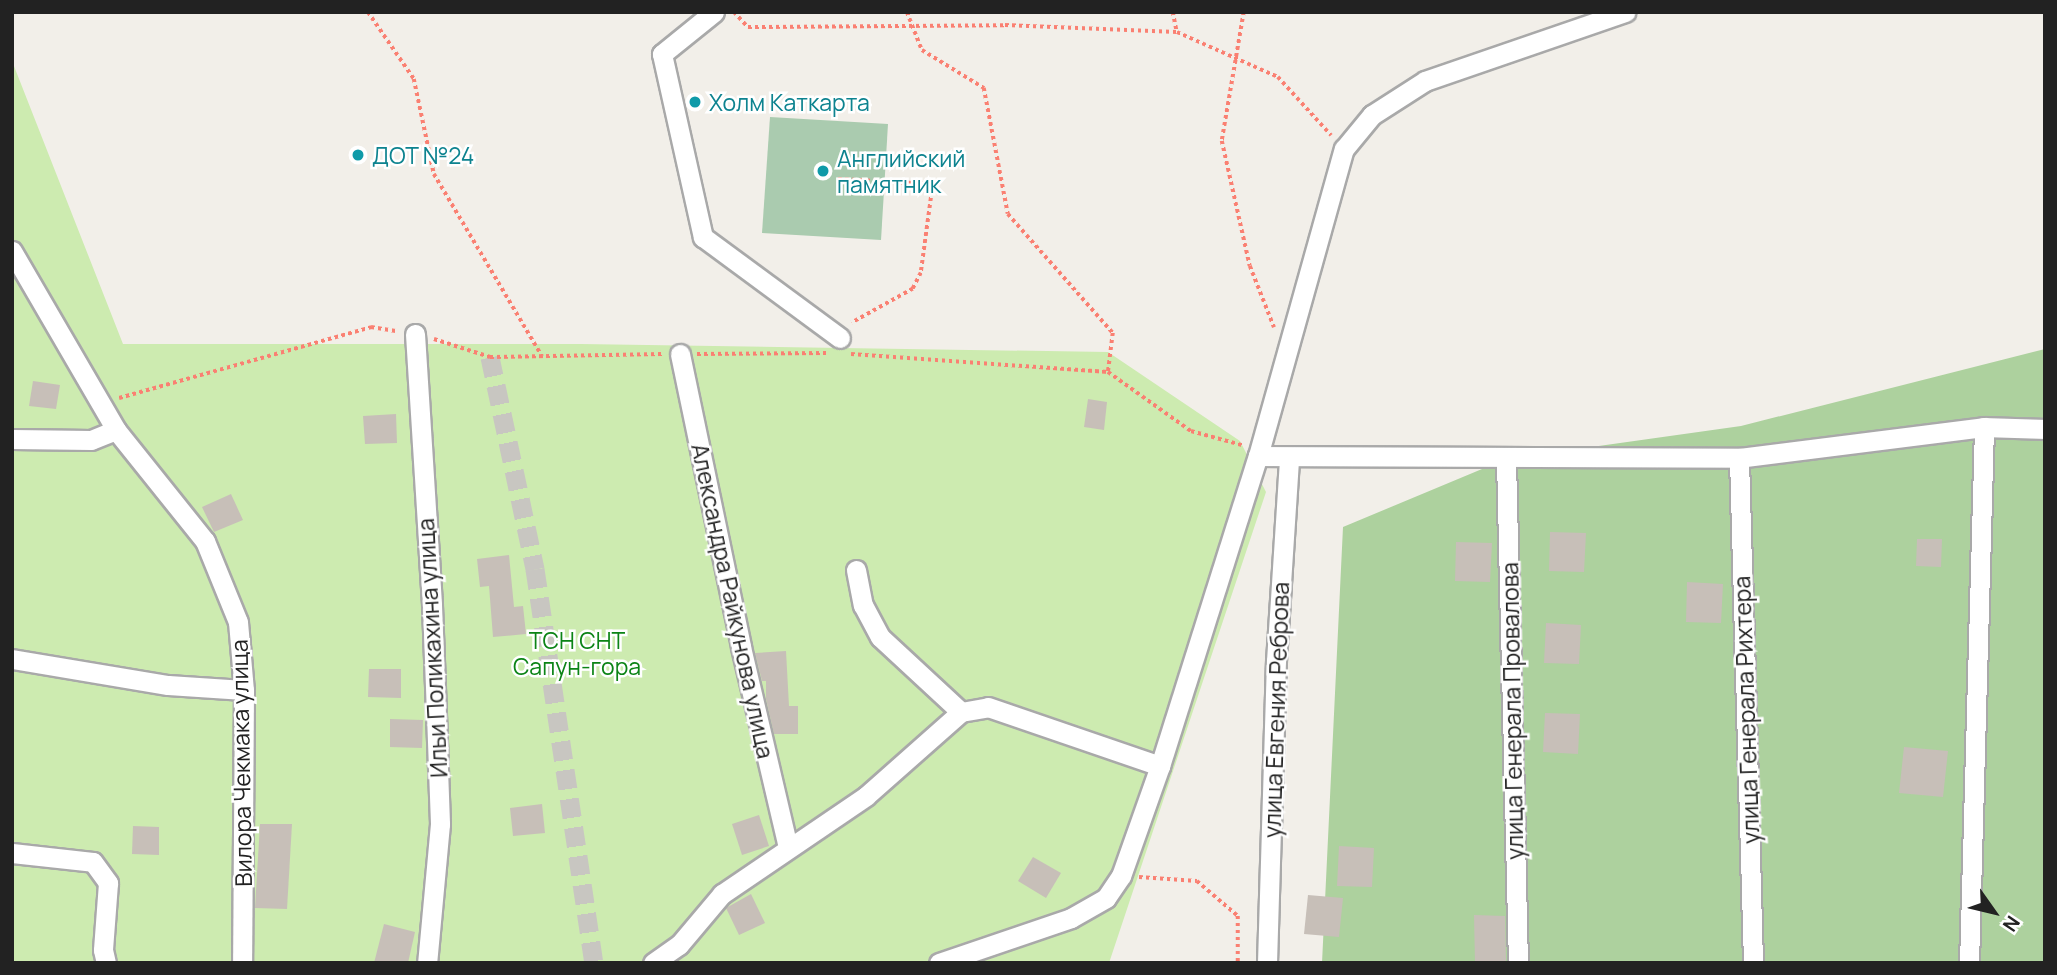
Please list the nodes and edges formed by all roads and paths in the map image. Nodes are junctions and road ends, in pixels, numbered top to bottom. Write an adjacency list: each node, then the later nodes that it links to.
1 (368, 12): 17 (path)
2 (714, 12): 15 (street)
3 (734, 12): 8 (path)
4 (908, 12): 8 (path)
5 (1173, 12): 9 (path)
6 (1244, 12): 10 (path)
7 (1625, 12): 11 (street)
8 (914, 26): 9 (path); 19 (path)
9 (1177, 32): 10 (path)
10 (1237, 57): 11 (path); 18 (path)
11 (1344, 149): 18 (street)
12 (838, 179): 15 (path)
13 (12, 251): 20 (street, Вилора Чекмака улица)
14 (415, 334): 17 (path); 20 (path); 39 (street, Ильи Поликахина улица)
15 (838, 345): 16 (path); 19 (path)
16 (680, 354): 17 (path); 34 (street, Александра Райкунова улица)
17 (542, 356)
18 (1286, 358): 25 (street)
19 (1108, 372): 25 (path)
20 (103, 404): 23 (street, Вилора Чекмака улица)
21 (1984, 427): 22 (street); 27 (street); 46 (street)
22 (2045, 429)
23 (116, 430): 24 (street); 31 (street, Вилора Чекмака улица)
24 (12, 439)
25 (1258, 456): 26 (street); 33 (street)
26 (1289, 458): 28 (street); 43 (street, улица Евгения Реброва)
27 (1739, 458): 28 (street); 45 (street, улица Генерала Рихтера)
28 (1506, 459): 44 (street, улица Генерала Провалова)
29 (856, 570): 32 (street)
30 (12, 659): 31 (street)
31 (244, 690): 38 (street, Вилора Чекмака улица)
32 (961, 712): 33 (street); 34 (street)
33 (1160, 765): 36 (street)
34 (788, 848): 40 (street)
35 (12, 853): 37 (street)
36 (1121, 876): 41 (street); 42 (path)
37 (106, 963)
38 (242, 963)
39 (427, 963)
40 (653, 963)
41 (939, 963)
42 (1238, 963)
43 (1267, 963)
44 (1518, 963)
45 (1753, 963)
46 (1969, 963)

